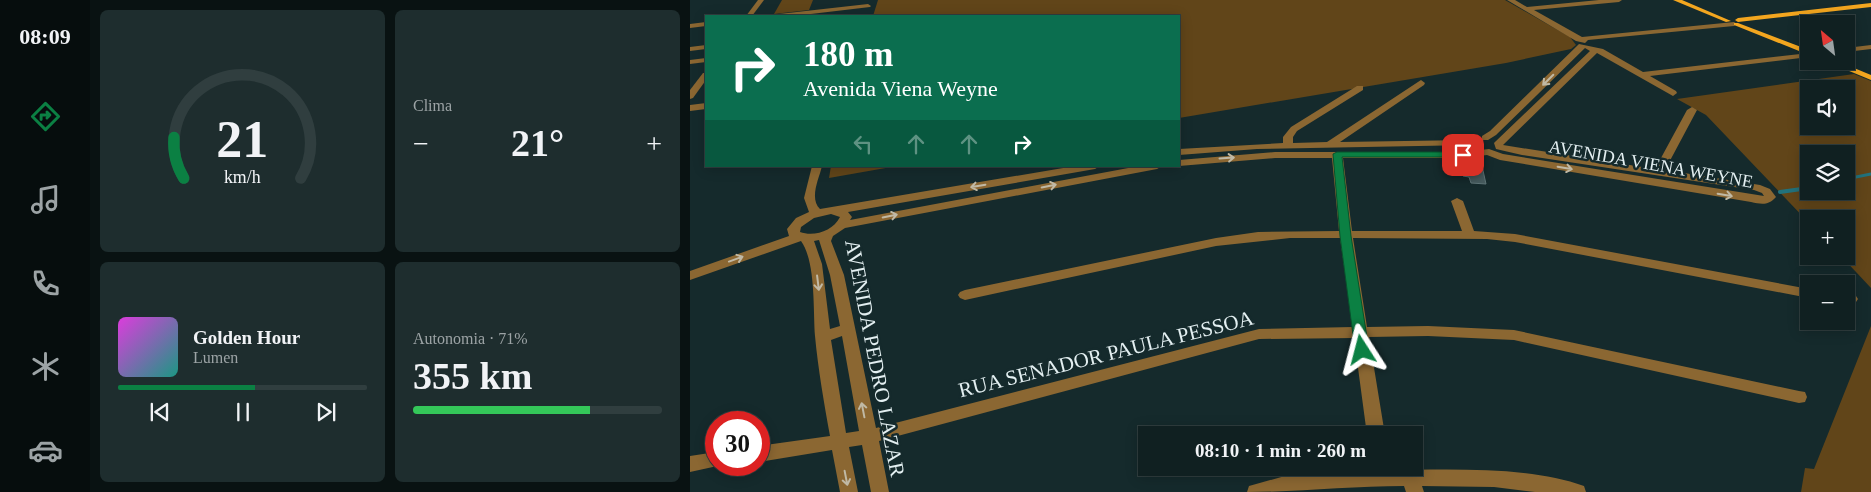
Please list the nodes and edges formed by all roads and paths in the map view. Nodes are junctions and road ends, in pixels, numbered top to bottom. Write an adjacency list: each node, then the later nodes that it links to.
1 (761, 0): 11 (street)
2 (1510, 0): 10 (street)
3 (1549, 0): 4 (street)
4 (1586, 0)
5 (1619, 0): 10 (street)
6 (1676, 0): 16 (main road)
7 (1686, 0): 16 (main road)
8 (869, 3): 12 (street); 13 (street)
9 (1871, 6): 16 (main road)
10 (1526, 9): 15 (street)
11 (750, 15)
12 (786, 15)
13 (865, 15)
14 (1553, 15): 15 (street)
15 (1539, 16): 19 (street)
16 (1736, 22): 19 (street); 20 (main road); 26 (main road)
17 (705, 24): 18 (street)
18 (690, 26)
19 (1578, 40): 24 (street); 39 (street, one-way to 39)
20 (1800, 46)
21 (1871, 47): 25 (street)
22 (705, 48): 23 (street)
23 (690, 49)
24 (1595, 49): 33 (street); 41 (street)
25 (1855, 49)
26 (1800, 50)
27 (1800, 55): 33 (street)
28 (705, 60): 29 (street)
29 (690, 62)
30 (1855, 67): 32 (main road)
31 (1851, 70): 34 (main road)
32 (1871, 74)
33 (1641, 75): 38 (street)
34 (1871, 78)
35 (703, 82): 40 (street)
36 (1421, 83): 51 (street)
37 (1360, 88): 48 (street)
38 (1673, 93)
39 (1533, 95): 41 (street); 45 (street)
40 (690, 96)
41 (1545, 98): 47 (street)
42 (705, 106): 43 (street)
43 (690, 108)
44 (1692, 110): 61 (street)
45 (1485, 138): 46 (street); 47 (street, AVENIDA VIENA WEYNE)
46 (1470, 143): 51 (street, AVENIDA VIENA WEYNE); 53 (street)
47 (1502, 143): 53 (street); 56 (street, AVENIDA VIENA WEYNE)
48 (1288, 145): 50 (street, AVENIDA VIENA WEYNE); 51 (street, AVENIDA VIENA WEYNE)
49 (1241, 147): 50 (street, AVENIDA VIENA WEYNE); 52 (street, AVENIDA VIENA WEYNE); 55 (street)
50 (1275, 150): 51 (street, AVENIDA VIENA WEYNE); 55 (street, AVENIDA VIENA WEYNE)
51 (1333, 150): 54 (street, AVENIDA VIENA WEYNE); 66 (street)
52 (1180, 152)
53 (1487, 152): 54 (street, AVENIDA VIENA WEYNE); 56 (street, AVENIDA VIENA WEYNE)
54 (1448, 155): 56 (street)
55 (1245, 157): 57 (street, AVENIDA VIENA WEYNE, one-way to 55)
56 (1537, 159): 61 (street, AVENIDA VIENA WEYNE); 61 (street, AVENIDA VIENA WEYNE, one-way to 61)
57 (1180, 163)
58 (817, 167): 64 (street)
59 (1089, 167): 63 (street, one-way to 63)
60 (1151, 167): 65 (street, one-way to 60)
61 (1659, 171)
62 (1457, 201): 67 (street)
63 (831, 211): 64 (street); 65 (street)
64 (818, 213): 68 (street)
65 (836, 228): 68 (street); 72 (street, AVENIDA PEDRO LAZAR)
66 (1346, 236): 67 (street); 71 (street); 73 (street)
67 (1470, 236): 70 (street)
68 (802, 237): 69 (street, one-way to 68); 74 (street, one-way to 74)
69 (690, 276)
70 (1800, 292)
71 (965, 295)
72 (846, 329): 74 (street); 77 (street, AVENIDA PEDRO LAZAR, one-way to 72)
73 (1360, 333): 75 (street, RUA SENADOR PAULA PESSOA); 76 (street); 77 (street, RUA SENADOR PAULA PESSOA)
74 (822, 337): 78 (street)
75 (1799, 397)
76 (1375, 426)
77 (868, 437): 78 (street, RUA SENADOR PAULA PESSOA); 86 (street, AVENIDA PEDRO LAZAR)
78 (839, 442): 79 (street, RUA SENADOR PAULA PESSOA); 85 (street, one-way to 85)
79 (770, 452)
80 (705, 462): 81 (street)
81 (690, 464)
82 (1352, 476): 87 (street)
83 (1390, 476): 84 (street)
84 (1412, 485): 88 (street)
85 (849, 492)
86 (880, 492)
87 (1256, 492)
88 (1577, 492)

